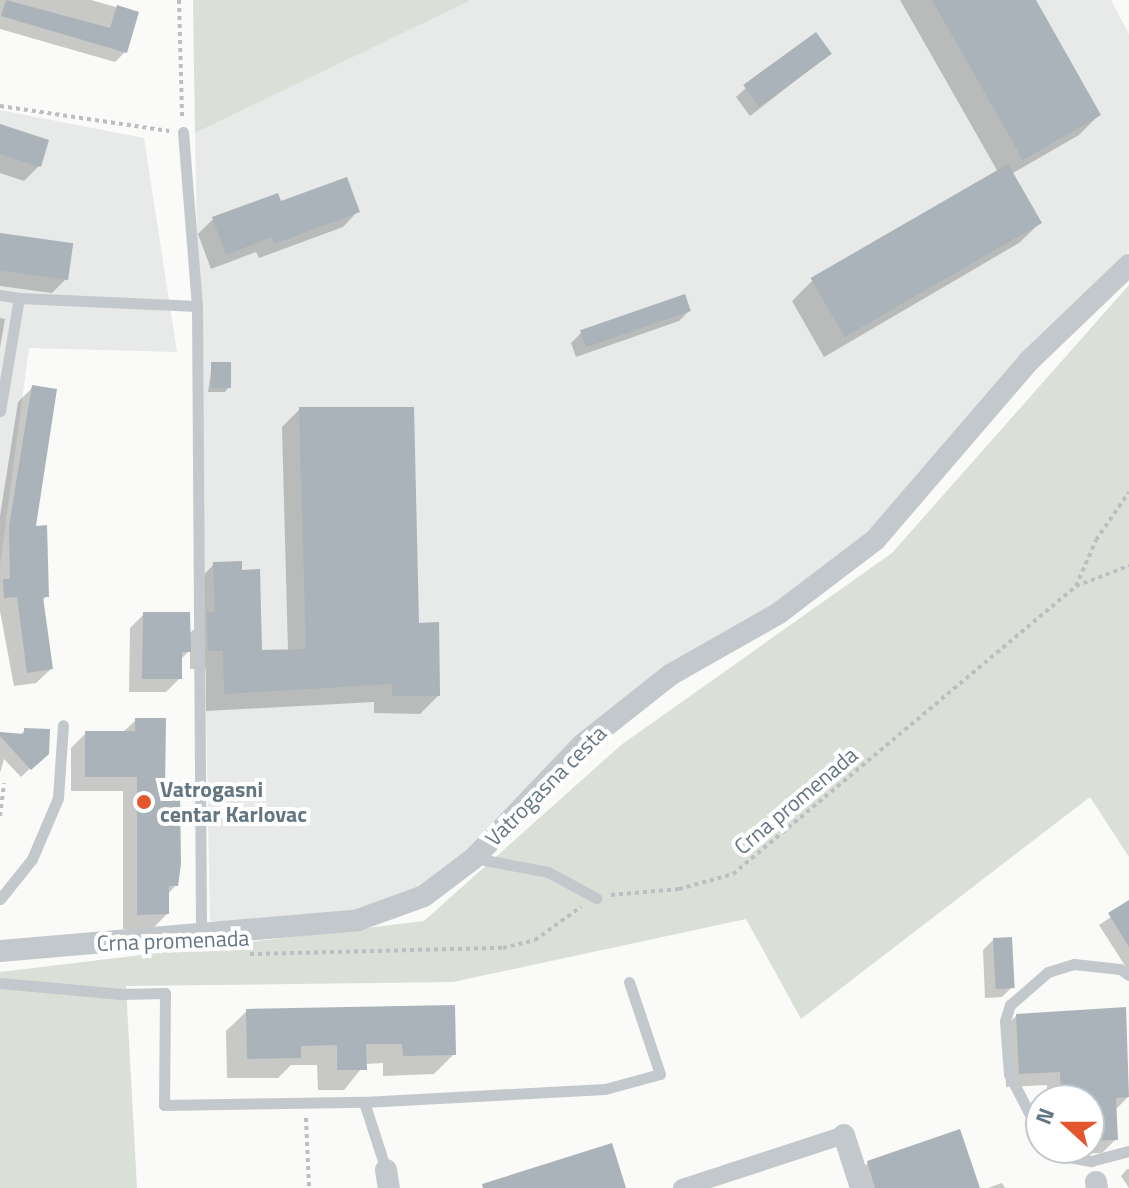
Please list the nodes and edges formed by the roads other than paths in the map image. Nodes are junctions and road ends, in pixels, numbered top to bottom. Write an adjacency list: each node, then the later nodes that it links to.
1 (183, 132): 5 (lane)
2 (1129, 265): 8 (street, Vatrogasna cesta)
3 (0, 295): 4 (lane)
4 (19, 298): 5 (lane); 6 (lane)
5 (197, 306): 11 (lane)
6 (0, 411)
7 (63, 725): 10 (lane)
8 (474, 858): 9 (lane); 11 (street, Vatrogasna cesta)
9 (596, 898)
10 (0, 899)
11 (201, 930): 12 (street, Vatrogasna cesta)
12 (0, 951)
13 (1129, 975): 17 (lane)
14 (629, 982): 16 (lane)
15 (0, 983): 16 (lane)
16 (364, 1102): 22 (lane)
17 (1025, 1105)
18 (844, 1135): 23 (street); 24 (street)
19 (1129, 1151): 21 (lane)
20 (1074, 1164): 21 (lane)
21 (1095, 1177)
22 (388, 1179)
23 (682, 1188)
24 (861, 1188)

